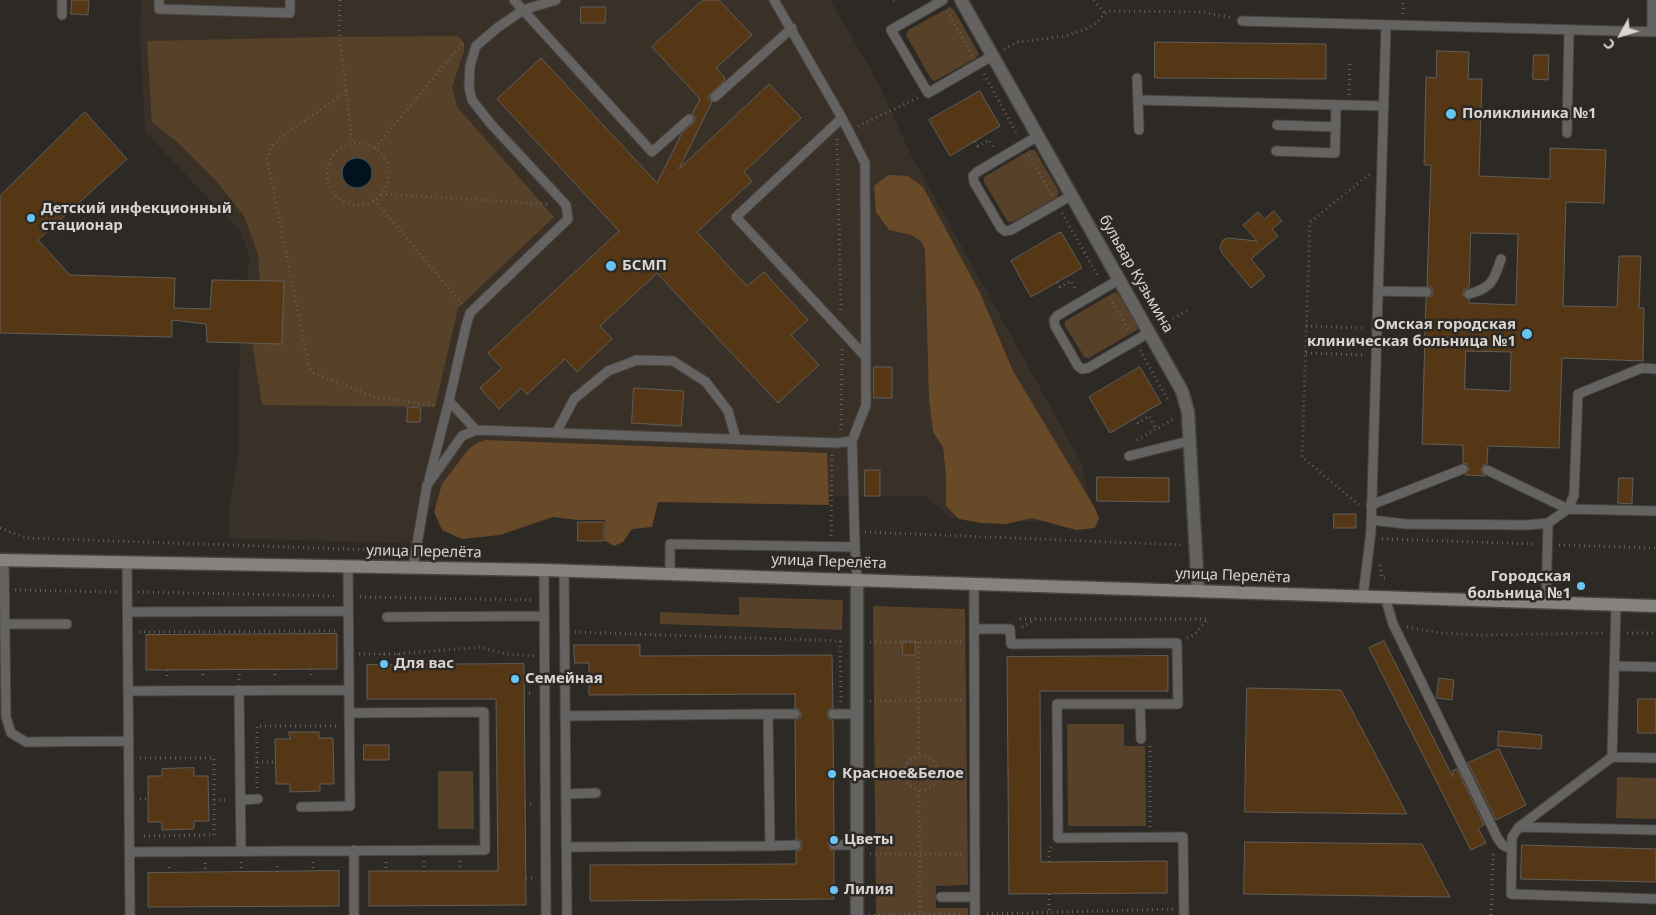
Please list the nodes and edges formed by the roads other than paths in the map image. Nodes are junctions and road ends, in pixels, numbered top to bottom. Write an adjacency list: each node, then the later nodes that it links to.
1 (62, 0): 11 (lane)
2 (160, 0): 3 (lane)
3 (290, 0)
4 (514, 0): 10 (lane)
5 (556, 0): 10 (lane)
6 (774, 0): 14 (lane)
7 (942, 0): 17 (lane)
8 (961, 0): 17 (street, бульвар Кузьмина)
9 (1652, 0): 16 (lane)
10 (523, 10): 24 (lane); 40 (lane)
11 (62, 14)
12 (1242, 21): 13 (lane)
13 (1386, 25): 15 (lane); 22 (lane)
14 (792, 28): 19 (lane); 23 (lane)
15 (1568, 30): 16 (lane); 28 (lane)
16 (1654, 32)
17 (992, 56): 29 (street, бульвар Кузьмина)
18 (1137, 78): 20 (lane)
19 (715, 97)
20 (1138, 100): 21 (lane); 27 (lane)
21 (1336, 105): 22 (lane); 26 (lane)
22 (1384, 106): 34 (lane)
23 (842, 118): 38 (lane); 38 (lane)
24 (690, 119)
25 (1277, 126): 26 (lane)
26 (1336, 127): 30 (lane)
27 (1139, 130)
28 (1567, 133)
29 (1038, 136): 31 (street, бульвар Кузьмина); 31 (lane)
30 (1276, 151)
31 (1072, 195): 33 (street, бульвар Кузьмина)
32 (1501, 259): 36 (lane)
33 (1120, 280): 37 (street, бульвар Кузьмина); 37 (lane)
34 (1378, 291): 35 (lane); 50 (lane)
35 (1427, 292)
36 (1469, 294)
37 (1155, 329): 45 (street, бульвар Кузьмина)
38 (864, 356): 44 (lane)
39 (1656, 369): 51 (lane)
40 (449, 404): 41 (lane); 49 (lane)
41 (476, 430): 42 (lane); 49 (lane)
42 (556, 433): 43 (lane); 43 (lane)
43 (736, 439): 44 (lane)
44 (852, 441): 55 (lane)
45 (1189, 441): 46 (lane); 65 (street, бульвар Кузьмина)
46 (1129, 456)
47 (1462, 469): 50 (lane)
48 (1487, 470): 51 (lane)
49 (427, 485): 59 (lane)
50 (1371, 505): 53 (lane)
51 (1568, 509): 52 (lane); 54 (lane)
52 (1656, 512)
53 (1371, 518): 54 (lane); 66 (lane)
54 (1548, 523): 68 (lane)
55 (855, 547): 62 (lane); 63 (lane)
56 (2, 560): 57 (main road, улица Перелёта); 75 (lane)
57 (127, 562): 58 (main road, улица Перелёта); 72 (lane)
58 (348, 567): 59 (main road, улица Перелёта); 71 (lane)
59 (414, 567): 60 (main road, улица Перелёта)
60 (544, 570): 61 (main road, улица Перелёта); 73 (lane)
61 (564, 571): 62 (main road, улица Перелёта); 89 (lane)
62 (670, 574): 63 (main road, улица Перелёта)
63 (857, 579): 64 (main road, улица Перелёта); 88 (street)
64 (974, 583): 65 (main road, улица Перелёта); 77 (lane)
65 (1198, 591): 66 (main road, улица Перелёта)
66 (1363, 596): 67 (main road, улица Перелёта)
67 (1385, 597): 68 (main road, улица Перелёта); 105 (lane)
68 (1546, 602): 69 (main road, улица Перелёта)
69 (1616, 605): 70 (main road, улица Перелёта); 78 (lane)
70 (1656, 606)
71 (348, 611): 72 (lane); 81 (lane)
72 (128, 612): 82 (lane)
73 (544, 616): 74 (lane); 117 (lane)
74 (387, 617)
75 (5, 624): 76 (lane); 91 (lane)
76 (68, 624)
77 (974, 629): 83 (lane); 111 (lane)
78 (1614, 666): 79 (lane); 92 (lane)
79 (1656, 667)
80 (239, 690): 81 (lane); 82 (lane); 96 (lane)
81 (349, 690): 84 (lane)
82 (129, 691): 91 (lane)
83 (1140, 704): 90 (lane); 113 (lane)
84 (349, 713): 98 (lane); 106 (lane)
85 (768, 714): 86 (lane); 89 (lane); 102 (lane)
86 (795, 714)
87 (833, 714): 88 (lane)
88 (857, 714): 107 (street)
89 (565, 716): 95 (lane)
90 (1140, 739)
91 (129, 741): 108 (lane)
92 (1612, 757): 93 (lane); 99 (lane)
93 (1656, 758)
94 (596, 793): 95 (lane)
95 (566, 794): 104 (lane)
96 (240, 800): 97 (lane); 109 (lane)
97 (258, 800)
98 (301, 807)
99 (1519, 827): 100 (lane); 105 (lane)
100 (1656, 830)
101 (834, 845): 107 (lane)
102 (770, 846): 103 (lane); 104 (lane)
103 (796, 846)
104 (566, 847): 118 (lane)
105 (1512, 848): 112 (lane)
106 (354, 850): 109 (lane); 116 (lane)
107 (857, 850): 119 (street)
108 (130, 852): 109 (lane); 115 (lane)
109 (241, 855)
110 (941, 897): 111 (lane)
111 (975, 897): 114 (lane)
112 (1656, 899)
113 (1184, 912)
114 (975, 914)
115 (130, 915)
116 (354, 915)
117 (546, 915)
118 (567, 915)
119 (857, 915)

